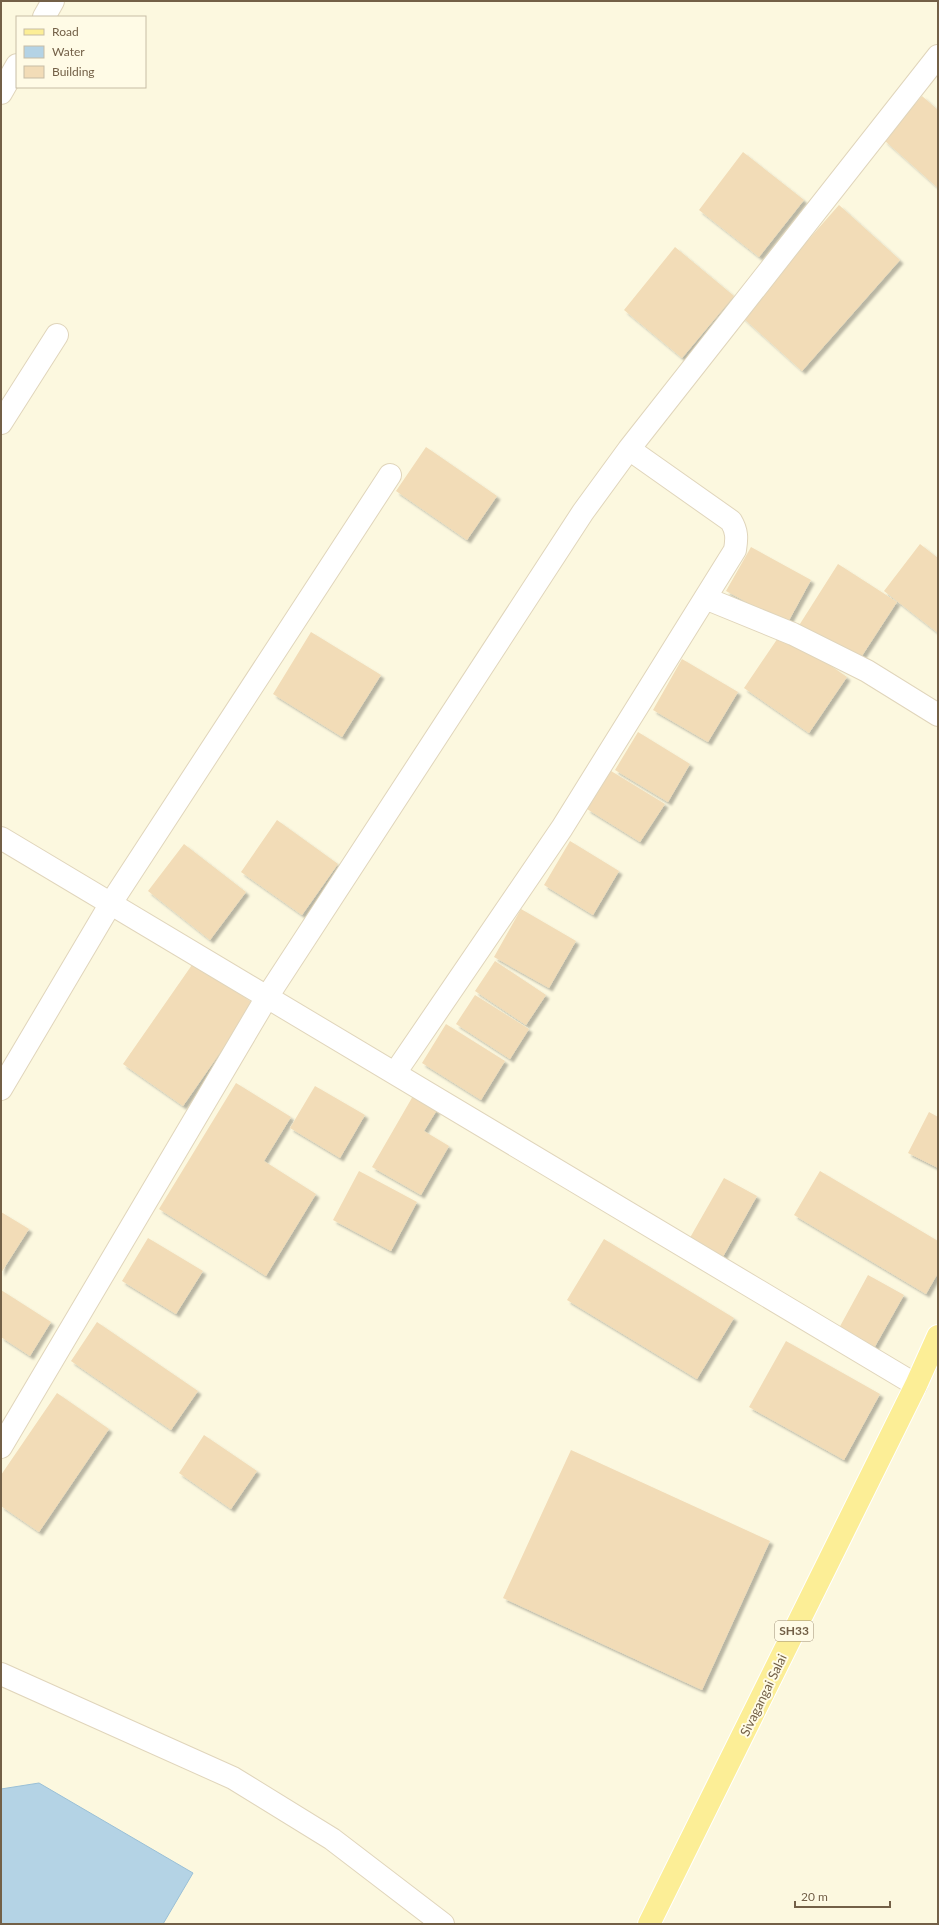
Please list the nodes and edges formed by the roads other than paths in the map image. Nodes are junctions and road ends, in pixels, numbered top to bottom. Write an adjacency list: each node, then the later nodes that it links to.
1 (53, 1): 2 (street)
2 (45, 16)
3 (938, 56): 8 (street)
4 (16, 67): 5 (street)
5 (1, 93)
6 (57, 335): 7 (street)
7 (1, 424)
8 (628, 448): 10 (street); 14 (street)
9 (390, 475): 13 (street)
10 (705, 598): 11 (street); 15 (street)
11 (938, 715)
12 (1, 838): 13 (street)
13 (111, 903): 14 (street); 16 (street)
14 (267, 997): 15 (street); 19 (street)
15 (395, 1073): 18 (street)
16 (1, 1089)
17 (938, 1336): 18 (main road, Sivagangai Salai / SH33)
18 (916, 1385): 22 (main road, Sivagangai Salai / SH33)
19 (1, 1447)
20 (1, 1674): 21 (street)
21 (442, 1924)
22 (649, 1924)

